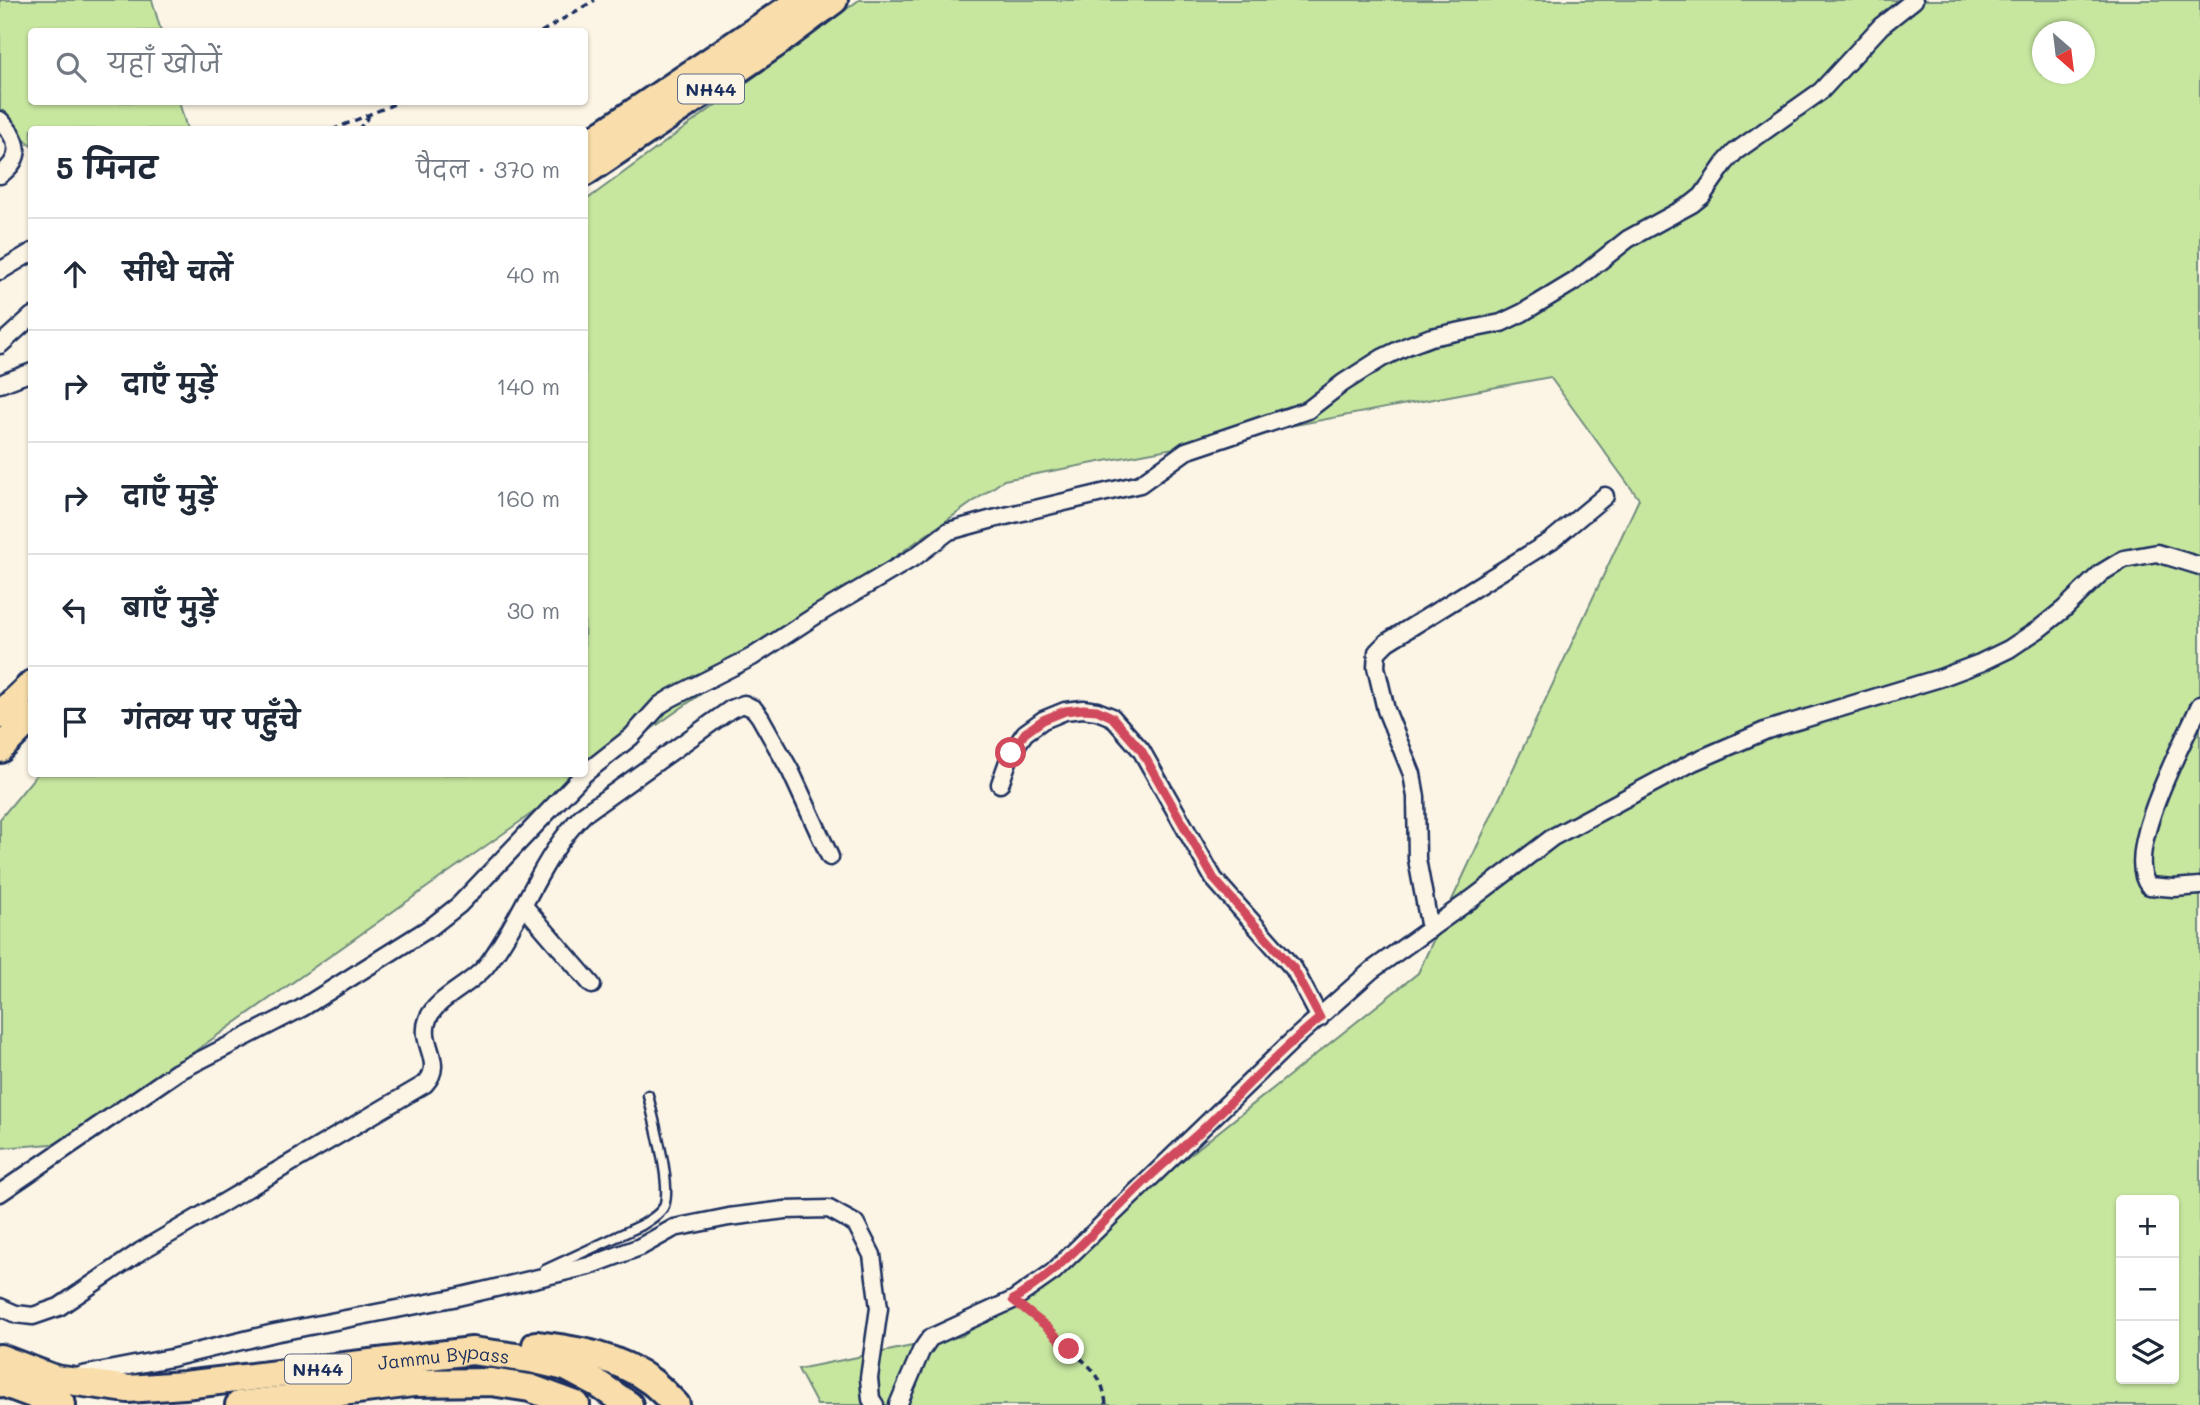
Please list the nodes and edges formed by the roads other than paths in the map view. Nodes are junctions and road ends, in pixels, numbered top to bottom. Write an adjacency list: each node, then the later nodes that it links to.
1 (801, 0): 5 (highway, NH44)
2 (834, 0): 6 (highway, NH44)
3 (1914, 0): 21 (street)
4 (0, 120): 7 (street)
5 (588, 143)
6 (588, 170)
7 (0, 175)
8 (28, 254): 9 (street)
9 (0, 271)
10 (28, 320): 11 (street)
11 (0, 345)
12 (28, 374): 13 (street)
13 (0, 384)
14 (1605, 496): 27 (street)
15 (2200, 566): 27 (street)
16 (28, 688): 18 (highway)
17 (2200, 705): 25 (street)
18 (0, 715)
19 (28, 721): 20 (highway)
20 (0, 749)
21 (588, 771)
22 (581, 777): 31 (street)
23 (1000, 784): 29 (street)
24 (830, 858): 26 (street)
25 (2200, 886)
26 (524, 906): 28 (street); 33 (street)
27 (1430, 929): 29 (street)
28 (593, 985)
29 (1320, 1018): 44 (street)
30 (648, 1096): 32 (lane)
31 (0, 1193)
32 (522, 1282): 36 (street); 43 (street)
33 (0, 1307)
34 (472, 1351): 36 (highway, Jammu Bypass / NH44); 41 (highway, Jammu Bypass / NH44); 42 (highway)
35 (0, 1358): 36 (highway, Jammu Bypass / NH44)
36 (55, 1379)
37 (0, 1382): 38 (highway)
38 (62, 1405)
39 (239, 1405): 40 (highway, Jammu Bypass / NH44)
40 (576, 1405)
41 (629, 1405)
42 (676, 1405)
43 (875, 1405)
44 (898, 1405)

